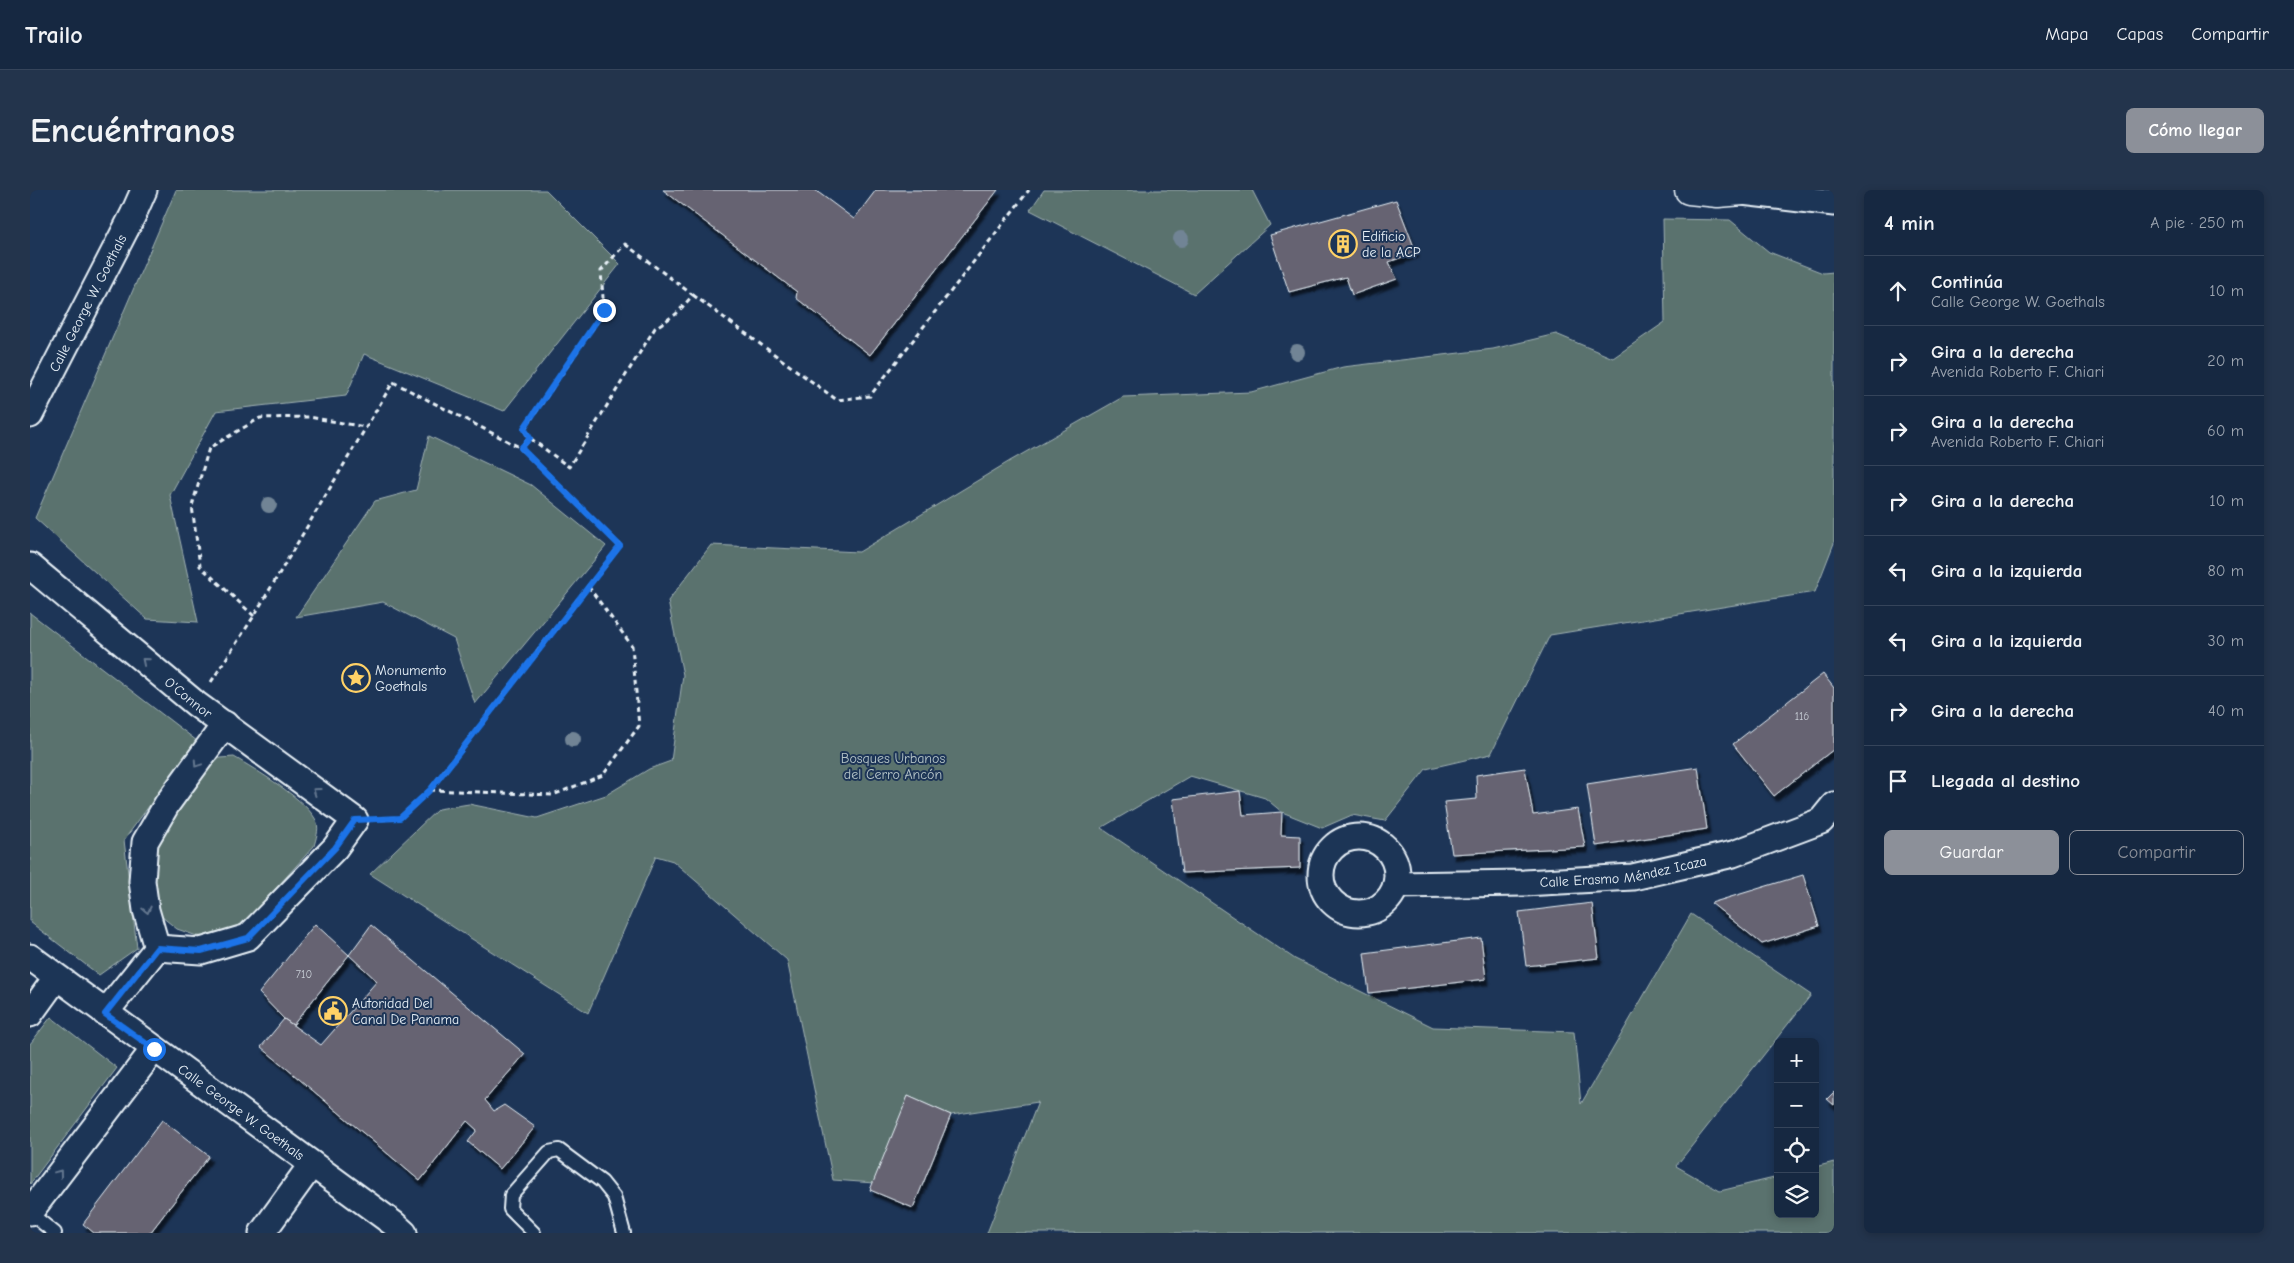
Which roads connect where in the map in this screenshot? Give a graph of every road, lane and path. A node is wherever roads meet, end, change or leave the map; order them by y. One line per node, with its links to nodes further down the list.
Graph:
1 (144, 190): 7 (street, Calle George W. Goethals)
2 (1029, 190): 6 (path)
3 (1689, 190): 4 (street)
4 (1749, 191): 5 (street)
5 (1834, 203)
6 (693, 295): 9 (path); 9 (path)
7 (30, 415)
8 (365, 427): 10 (path); 13 (path); 13 (path)
9 (530, 438): 10 (path)
10 (521, 448): 12 (path)
11 (30, 566): 14 (street, O'Connor, one-way to 11)
12 (588, 586): 16 (path); 16 (path)
13 (254, 616): 14 (path)
14 (196, 704): 15 (street, O'Connor)
15 (225, 724): 17 (street, O'Connor, one-way to 15); 20 (street, one-way to 20)
16 (430, 790): 17 (path)
17 (355, 820): 20 (street)
18 (1830, 821): 19 (street, Calle Erasmo Méndez Icaza)
19 (1396, 885)
20 (157, 948): 24 (street)
21 (30, 957): 22 (street, Calle George W. Goethals)
22 (56, 978): 23 (street); 24 (street, Calle George W. Goethals)
23 (30, 1014)
24 (105, 1014): 25 (street, Calle George W. Goethals)
25 (154, 1049): 26 (street, Calle George W. Goethals); 27 (street, one-way to 25)
26 (312, 1164): 29 (street); 30 (street, Calle George W. Goethals)
27 (30, 1213): 28 (lane)
28 (55, 1233)
29 (262, 1233)
30 (404, 1233)
31 (534, 1233): 32 (lane)
32 (624, 1233)

